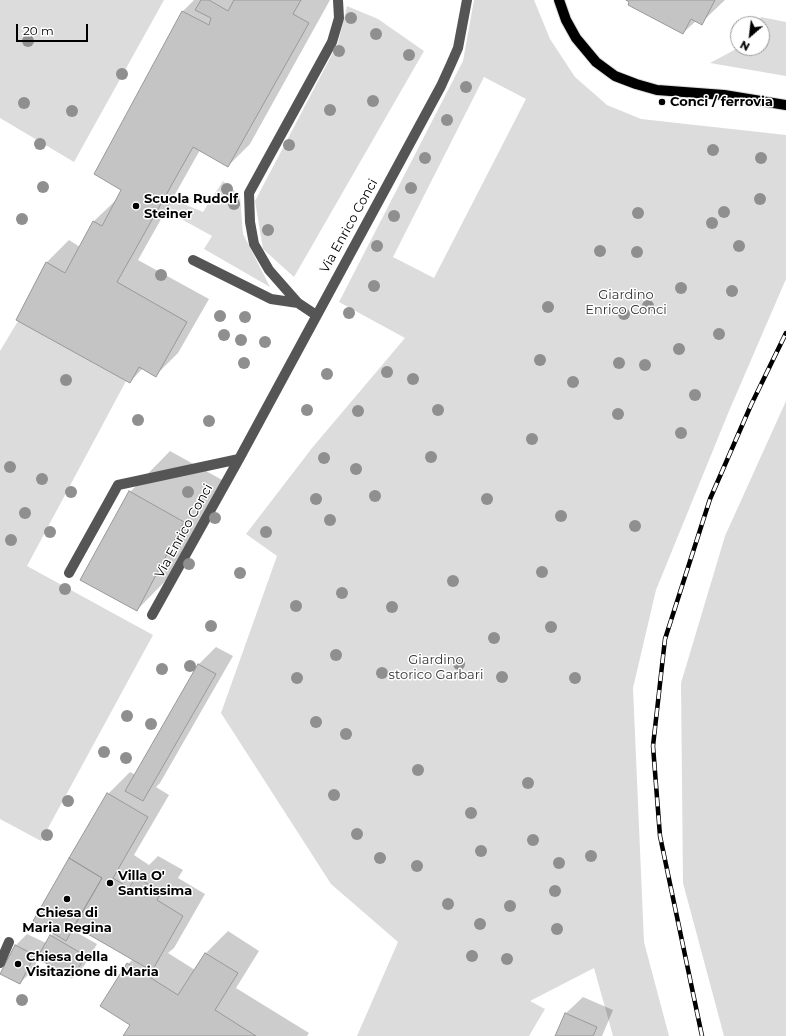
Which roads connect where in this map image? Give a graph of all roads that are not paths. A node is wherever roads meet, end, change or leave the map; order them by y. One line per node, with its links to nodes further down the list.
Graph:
1 (338, 0): 6 (street)
2 (467, 0): 7 (street, Via Enrico Conci)
3 (559, 0): 4 (main road)
4 (786, 105)
5 (193, 260): 6 (street)
6 (298, 303): 7 (street)
7 (316, 315): 8 (street, Via Enrico Conci)
8 (239, 459): 9 (street, Via Enrico Conci); 10 (street, Via Enrico Conci)
9 (69, 573)
10 (152, 615)
11 (10, 942): 12 (street)
12 (0, 963)

